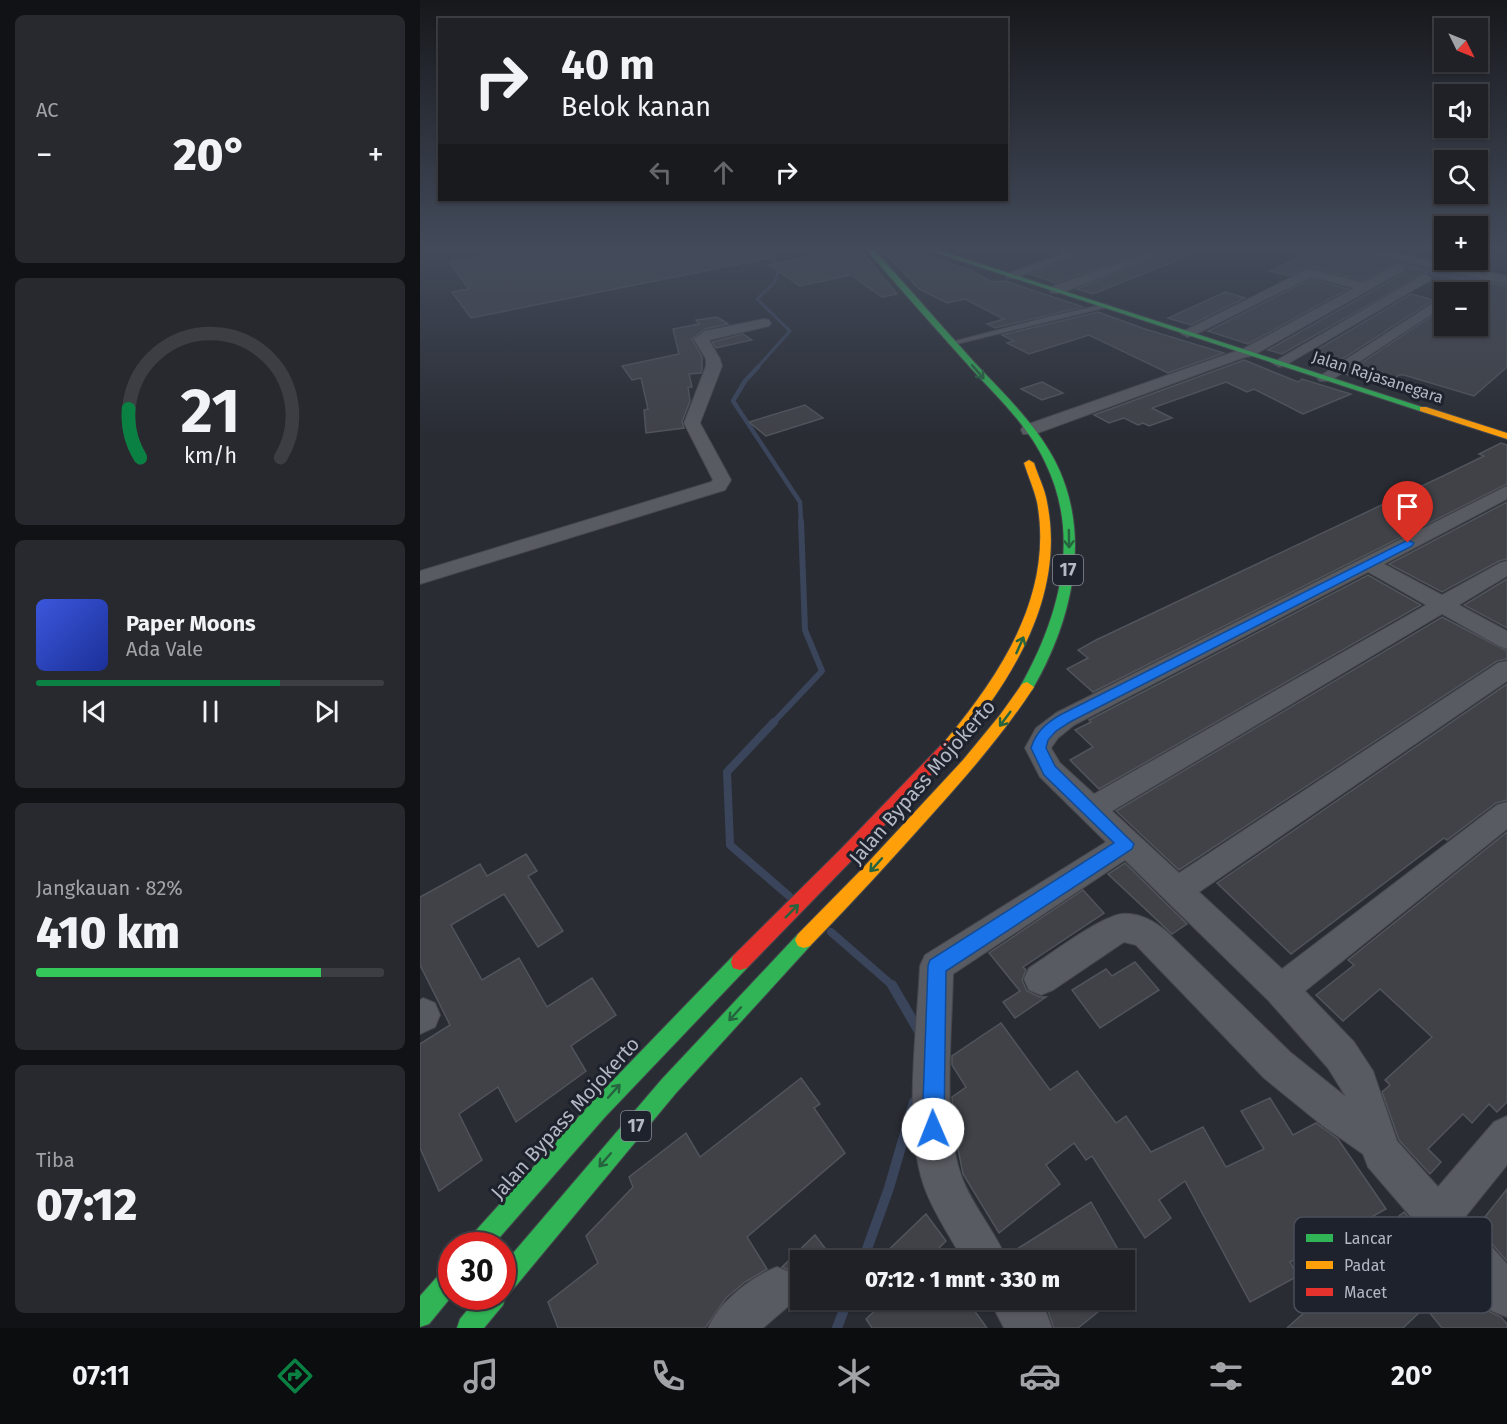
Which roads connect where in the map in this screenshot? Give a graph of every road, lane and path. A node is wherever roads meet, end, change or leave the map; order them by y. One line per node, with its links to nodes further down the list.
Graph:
1 (911, 312): 13 (main road, Jalan Bypass Mojokerto / 17)
2 (922, 312): 11 (main road, Jalan Bypass Mojokerto / 17)
3 (1072, 312): 11 (lane)
4 (1124, 312): 10 (main road, Jalan Rajasanegara)
5 (1230, 312): 10 (street)
6 (1320, 312): 12 (street)
7 (1367, 312): 14 (street)
8 (1426, 312): 15 (street)
9 (764, 323): 22 (street)
10 (1187, 333): 12 (main road, Jalan Rajasanegara)
11 (952, 343): 16 (main road, Jalan Bypass Mojokerto / 17, one-way to 16)
12 (1246, 353): 14 (main road, Jalan Rajasanegara); 16 (street)
13 (945, 355)
14 (1279, 363): 15 (main road, Jalan Rajasanegara)
15 (1325, 378): 17 (main road, Jalan Rajasanegara)
16 (1029, 430): 37 (main road, Jalan Bypass Mojokerto / 17, one-way to 37)
17 (1507, 436)
18 (1022, 452): 35 (main road, Jalan Bypass Mojokerto / 17, one-way to 18)
19 (1507, 492): 20 (street)
20 (1369, 564): 23 (street); 26 (street)
21 (1507, 567): 23 (street)
22 (420, 578)
23 (1444, 604): 24 (street); 26 (street)
24 (1507, 641)
25 (1507, 669): 29 (street)
26 (1090, 810): 28 (street)
27 (1507, 813): 31 (street)
28 (1126, 844): 29 (street); 36 (street)
29 (1176, 891): 31 (street)
30 (1041, 979): 33 (street)
31 (1281, 990): 33 (street)
32 (1507, 1135): 34 (street)
33 (1377, 1141): 34 (street)
34 (1439, 1217)
35 (489, 1232)
36 (980, 1250)
37 (516, 1268)
38 (1492, 1279): 41 (street)
39 (777, 1288): 46 (street)
40 (438, 1294): 44 (main road)
41 (1507, 1296)
42 (483, 1310): 45 (main road)
43 (1018, 1310): 47 (street)
44 (420, 1315)
45 (469, 1328)
46 (730, 1328)
47 (1030, 1328)

